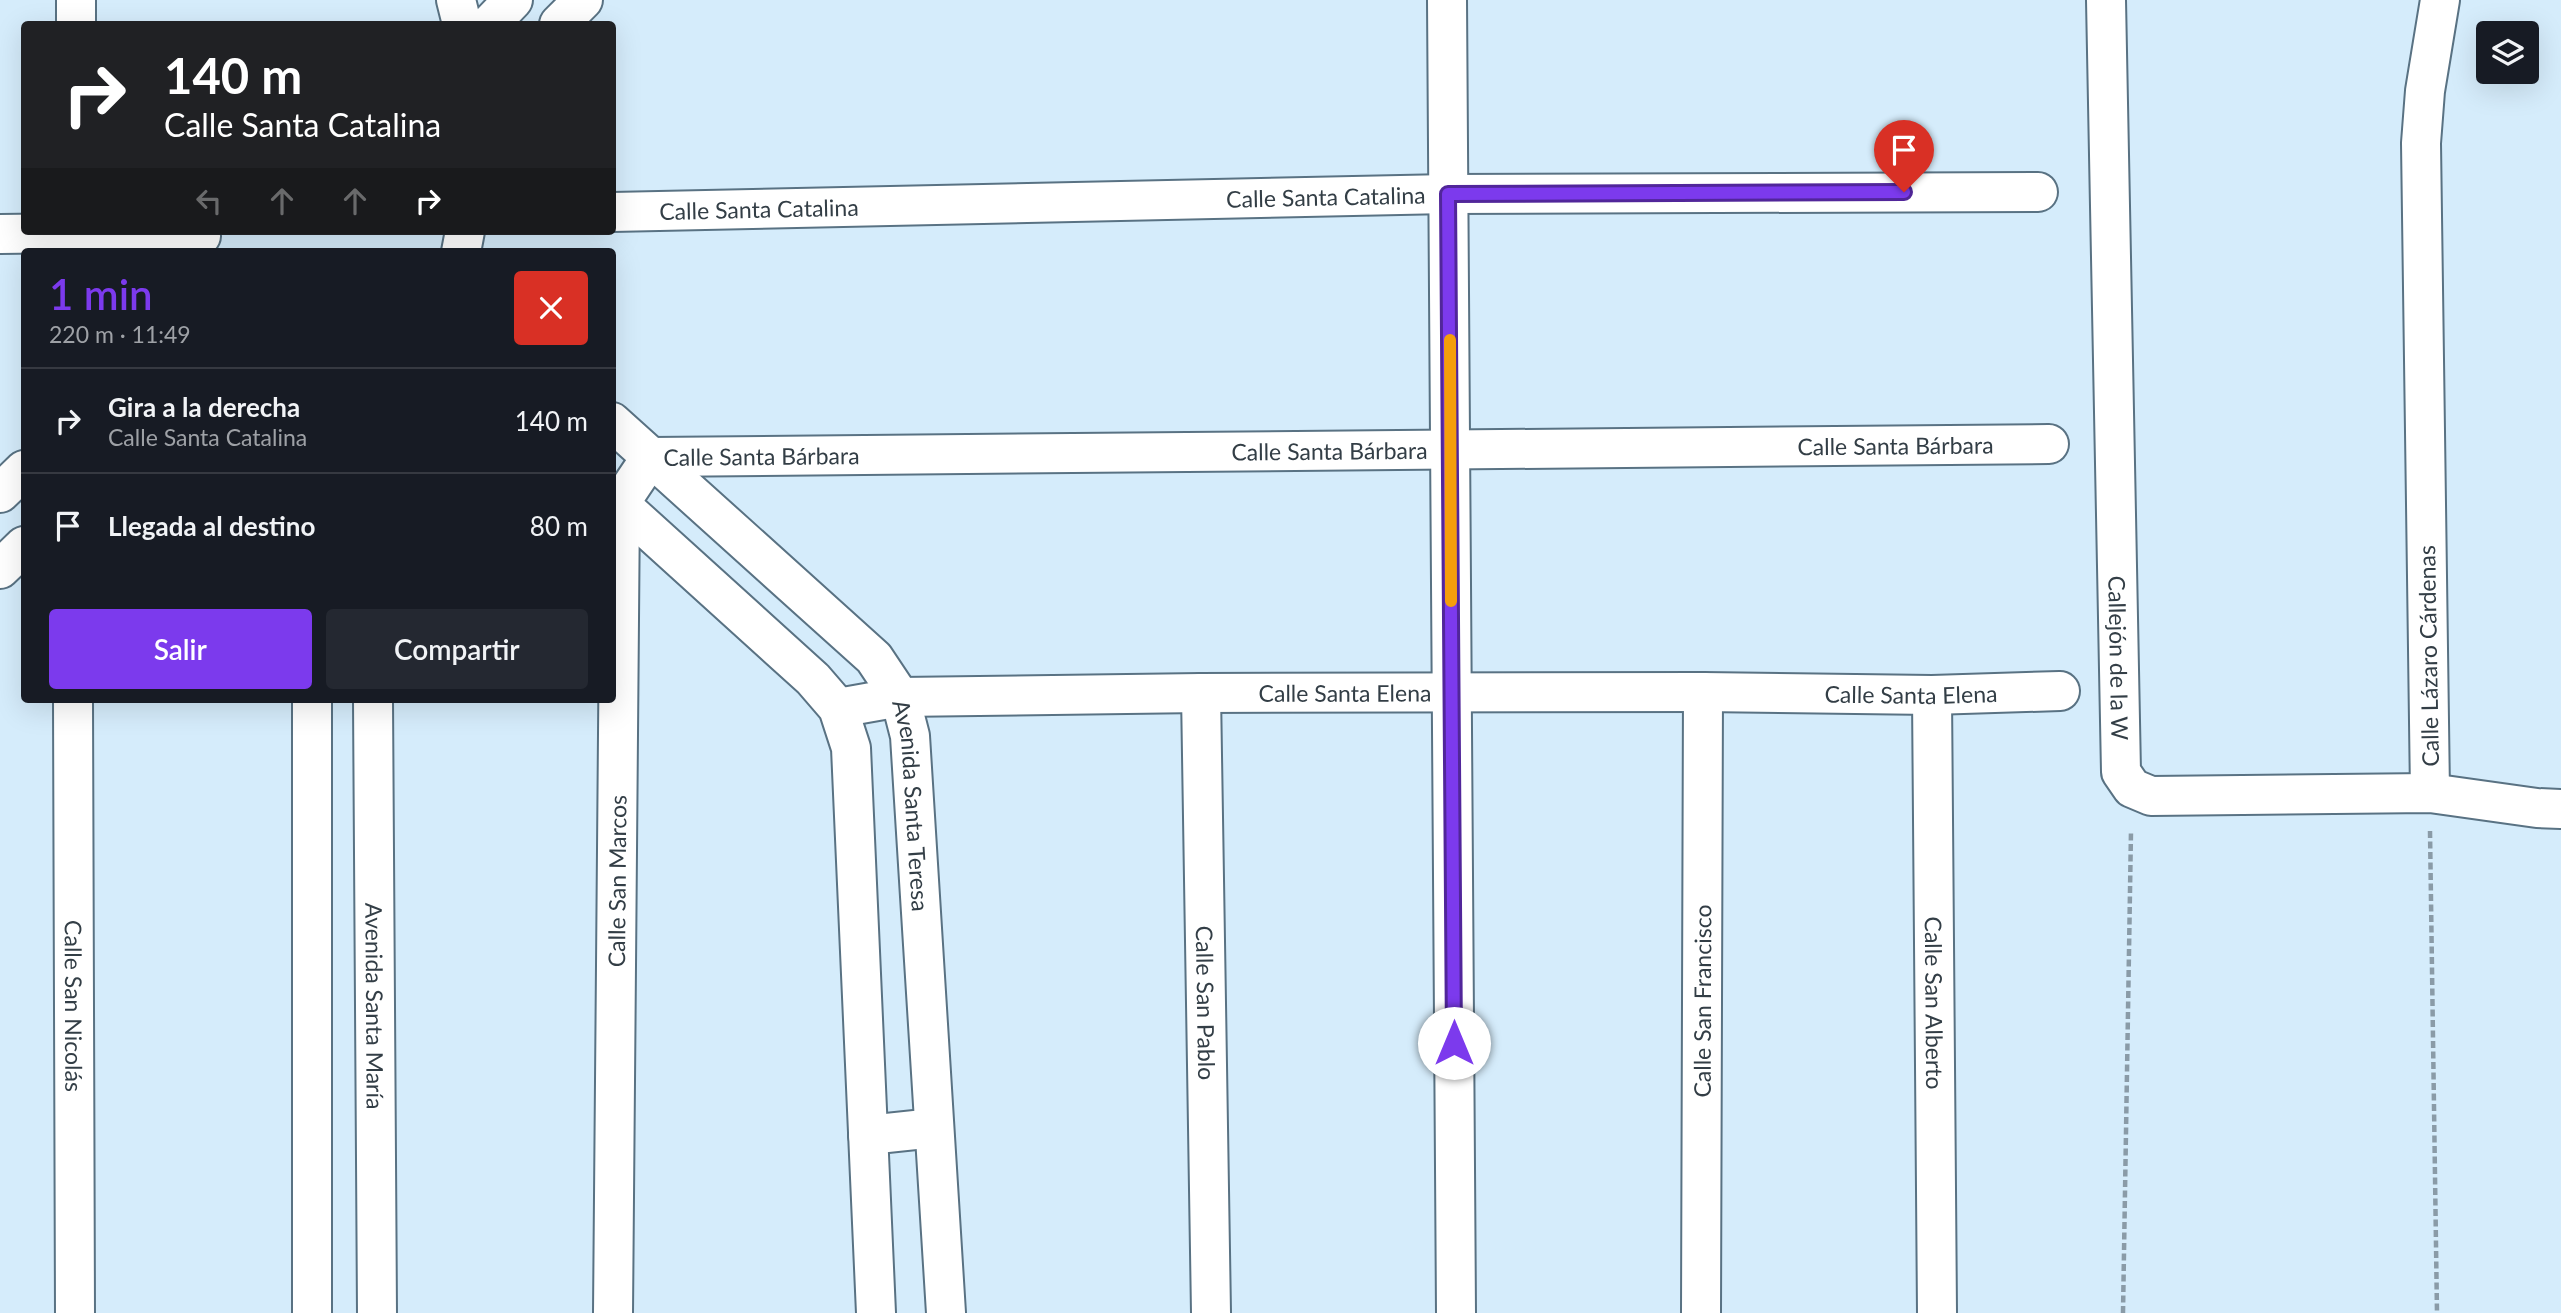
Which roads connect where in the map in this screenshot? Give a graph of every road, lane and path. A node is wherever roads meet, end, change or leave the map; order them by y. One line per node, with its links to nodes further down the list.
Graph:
1 (76, 0): 8 (street)
2 (456, 0): 9 (street)
3 (513, 0): 10 (street)
4 (583, 0): 11 (street)
5 (1447, 0): 13 (street)
6 (2106, 0): 41 (street, Callejón de la W)
7 (2440, 0): 42 (street, Calle Lázaro Cárdenas)
8 (76, 21)
9 (461, 21)
10 (493, 21)
11 (562, 21)
12 (2038, 192): 13 (street, Calle Santa Catalina)
13 (1448, 194): 14 (street, Calle Santa Catalina); 21 (street)
14 (616, 212)
15 (21, 233): 16 (street)
16 (0, 234)
17 (123, 235): 18 (street)
18 (202, 240)
19 (616, 426): 22 (street, Avenida Santa Teresa)
20 (2049, 444): 21 (street, Calle Santa Bárbara)
21 (1451, 451): 22 (street, Calle Santa Bárbara); 33 (street)
22 (650, 457): 25 (street); 35 (street, Avenida Santa Teresa)
23 (21, 473): 24 (street)
24 (0, 494)
25 (616, 500): 40 (street)
26 (0, 508): 27 (street)
27 (21, 522)
28 (21, 549): 29 (street)
29 (0, 569)
30 (2060, 691): 34 (street, Calle Santa Elena)
31 (1703, 692): 33 (street, Calle Santa Elena); 34 (street, Calle Santa Elena); 54 (street, Calle San Francisco)
32 (1201, 693): 33 (street, Calle Santa Elena); 35 (street, Calle Santa Elena); 52 (street, Calle San Pablo)
33 (1451, 693): 53 (street)
34 (1932, 695): 55 (street, Calle San Alberto)
35 (901, 698): 40 (street, Calle Santa Elena); 44 (street, Avenida Santa Teresa)
36 (73, 703): 46 (street, Calle San Nicolás)
37 (312, 703): 47 (street)
38 (373, 703): 48 (street, Avenida Santa María)
39 (615, 703): 49 (street, Calle San Marcos)
40 (838, 708): 45 (street)
41 (2132, 788): 42 (street); 56 (path)
42 (2430, 793): 43 (street); 57 (path, Calle Lázaro Cárdenas)
43 (2561, 809)
44 (934, 1128): 45 (street); 51 (street, Avenida Santa Teresa)
45 (869, 1135): 50 (street)
46 (75, 1313)
47 (312, 1313)
48 (377, 1313)
49 (612, 1313)
50 (876, 1313)
51 (946, 1313)
52 (1211, 1313)
53 (1457, 1313)
54 (1701, 1313)
55 (1937, 1313)
56 (2123, 1313)
57 (2437, 1313)

